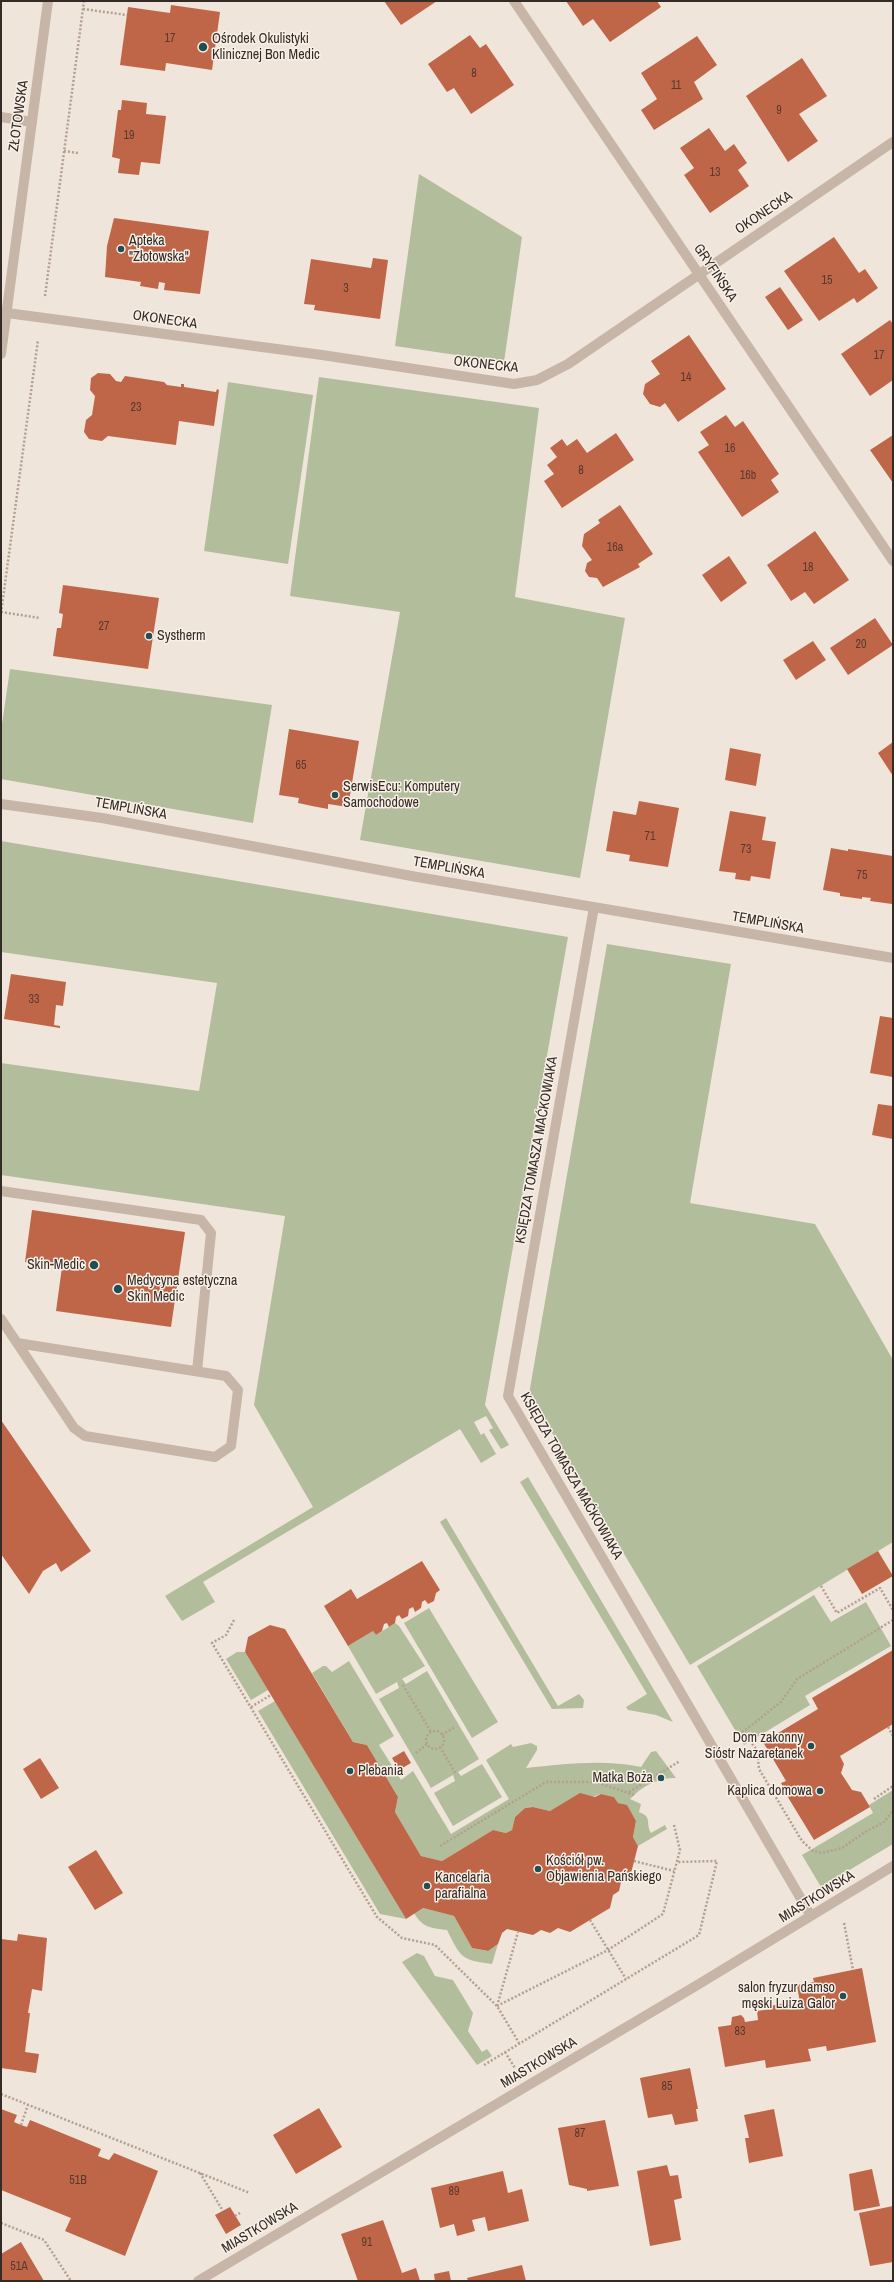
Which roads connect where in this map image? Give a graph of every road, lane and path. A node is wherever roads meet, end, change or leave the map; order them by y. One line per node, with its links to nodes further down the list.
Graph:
1 (48, 1): 7 (street, ZŁOTOWSKA)
2 (84, 1): 4 (path)
3 (514, 1): 11 (street, GRYFIŃSKA)
4 (83, 9): 5 (path); 9 (path)
5 (127, 15)
6 (1, 118): 7 (street)
7 (32, 122): 13 (street, ZŁOTOWSKA)
8 (893, 142): 11 (street, OKONECKA)
9 (64, 151): 10 (path); 12 (path)
10 (78, 153)
11 (699, 274): 13 (street, OKONECKA); 16 (street, GRYFIŃSKA)
12 (45, 295)
13 (7, 313): 15 (street, ZŁOTOWSKA)
14 (39, 339): 17 (path)
15 (1, 354)
16 (893, 561)
17 (1, 612): 18 (path)
18 (40, 618)
19 (1, 804): 20 (street, TEMPLIŃSKA)
20 (594, 907): 21 (street, TEMPLIŃSKA); 54 (street, KSIĘDZA TOMASZA MAĆKOWIAKA)
21 (893, 958)
22 (1, 1191): 25 (street)
23 (1, 1319): 24 (street)
24 (17, 1343): 25 (street); 25 (street)
25 (197, 1371)
26 (821, 1586): 27 (path)
27 (893, 1610)
28 (234, 1620): 32 (path)
29 (893, 1620): 47 (path)
30 (403, 1685): 35 (path)
31 (271, 1695): 32 (path)
32 (251, 1707): 61 (path)
33 (455, 1727): 36 (path)
34 (888, 1727): 37 (path)
35 (431, 1732): 36 (path); 38 (path)
36 (442, 1735): 39 (path)
37 (893, 1736)
38 (428, 1744): 39 (path); 40 (path)
39 (440, 1747): 42 (path)
40 (416, 1752)
41 (680, 1761): 44 (path)
42 (456, 1774)
43 (893, 1786): 46 (path)
44 (629, 1792): 45 (path); 49 (path)
45 (634, 1795)
46 (874, 1798)
47 (893, 1810)
48 (674, 1825): 51 (path)
49 (440, 1846)
50 (634, 1862): 53 (path)
51 (677, 1862): 53 (path); 60 (path)
52 (893, 1867): 54 (street, MIASTKOWSKA)
53 (674, 1871): 58 (path)
54 (812, 1916): 76 (street, MIASTKOWSKA)
55 (842, 1917): 59 (path)
56 (590, 1920): 58 (path)
57 (518, 1932): 61 (path)
58 (608, 1950): 60 (path); 61 (path)
59 (853, 1970)
60 (626, 1979): 62 (path)
61 (497, 2006): 62 (path)
62 (519, 2043): 63 (path)
63 (505, 2052): 64 (path); 65 (path)
64 (484, 2065)
65 (518, 2074)
66 (1, 2094): 67 (path)
67 (28, 2104): 68 (path); 69 (path)
68 (21, 2125)
69 (200, 2172): 70 (path); 71 (path)
70 (250, 2193)
71 (223, 2211)
72 (240, 2213): 73 (path)
73 (235, 2216)
74 (1, 2223): 75 (path)
75 (71, 2281)
76 (198, 2281)

